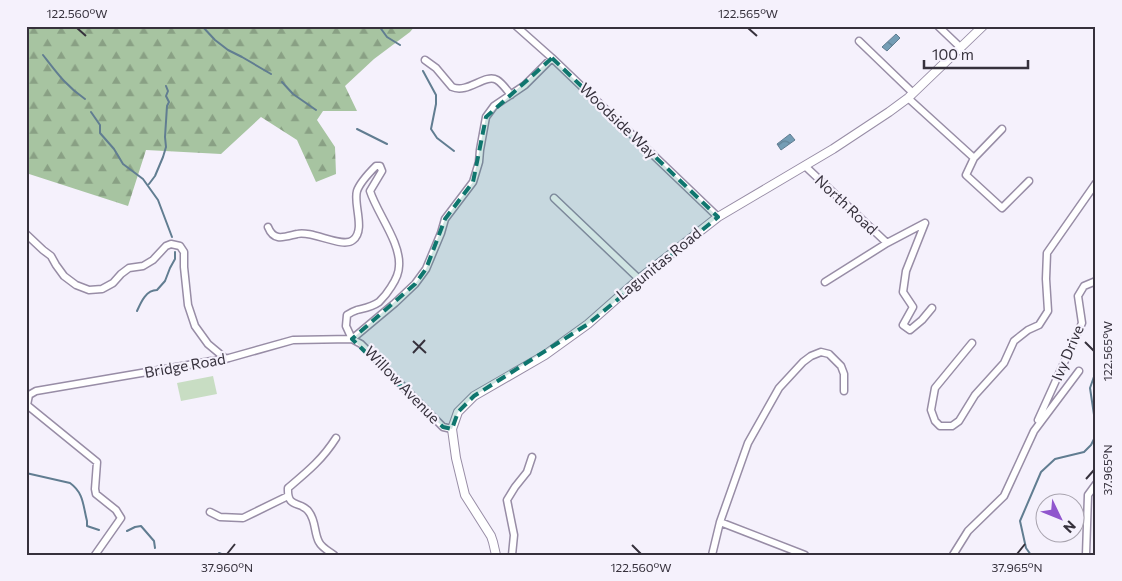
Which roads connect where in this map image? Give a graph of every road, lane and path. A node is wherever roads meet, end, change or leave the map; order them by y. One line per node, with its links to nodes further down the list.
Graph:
1 (516, 26): 6 (street, Woodside Way)
2 (938, 26): 5 (street)
3 (983, 26): 5 (street, Lagunitas Road)
4 (859, 42): 9 (street)
5 (961, 48): 9 (street, Lagunitas Road)
6 (552, 58): 8 (street); 16 (street, Woodside Way)
7 (425, 60): 8 (street)
8 (511, 94): 24 (street)
9 (910, 96): 11 (street); 12 (street, Lagunitas Road)
10 (1002, 129): 11 (street)
11 (974, 158): 13 (street)
12 (805, 166): 16 (street, Lagunitas Road); 19 (street, North Road)
13 (1029, 181)
14 (1096, 183): 25 (street)
15 (554, 198): 20 (street)
16 (718, 217): 20 (street, Lagunitas Road)
17 (268, 227): 24 (street)
18 (26, 234): 26 (street)
19 (887, 243): 22 (street); 23 (street)
20 (639, 279): 30 (street, Lagunitas Road)
21 (1096, 281): 31 (street, Ivy Drive)
22 (825, 282)
23 (932, 308)
24 (352, 339): 26 (street, Bridge Road); 30 (street, Willow Avenue)
25 (972, 342)
26 (226, 359): 29 (street, Bridge Road)
27 (1079, 371): 31 (street)
28 (844, 391): 37 (street)
29 (27, 405): 38 (street)
30 (452, 429): 40 (street)
31 (1034, 430): 44 (street)
32 (336, 438): 35 (street)
33 (532, 457): 41 (street)
34 (1096, 484): 45 (street)
35 (288, 496): 36 (street); 39 (street)
36 (210, 512)
37 (720, 522): 42 (street); 43 (street)
38 (95, 555)
39 (334, 555)
40 (496, 555)
41 (512, 555)
42 (712, 555)
43 (805, 555)
44 (953, 555)
45 (1086, 555)

